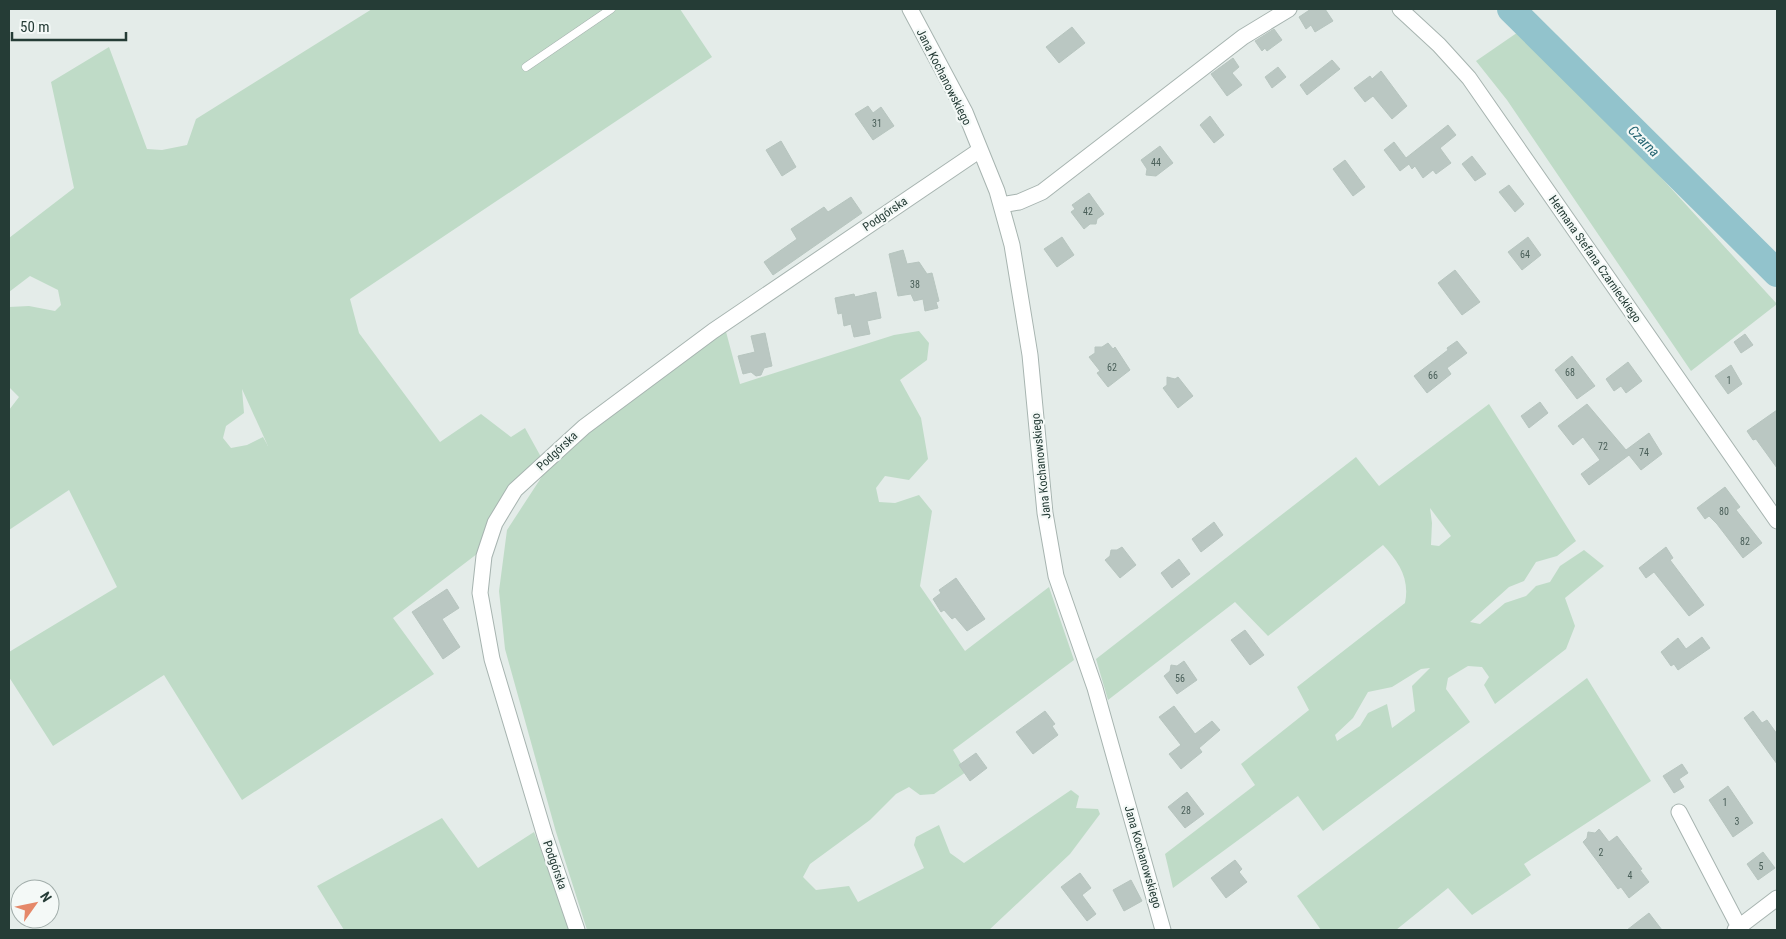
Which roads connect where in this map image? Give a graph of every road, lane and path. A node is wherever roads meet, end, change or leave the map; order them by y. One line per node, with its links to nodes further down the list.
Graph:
1 (611, 9): 5 (lane)
2 (910, 9): 6 (street, Jana Kochanowskiego)
3 (1289, 9): 7 (street)
4 (1400, 9): 8 (street, Hetmana Stefana Czarnieckiego)
5 (526, 67)
6 (980, 150): 7 (street, Jana Kochanowskiego); 12 (street, Podgórska)
7 (1001, 205): 13 (street, Jana Kochanowskiego)
8 (1777, 521)
9 (1679, 812): 11 (street)
10 (1777, 898): 11 (street)
11 (1737, 928)
12 (577, 930)
13 (1163, 930)

